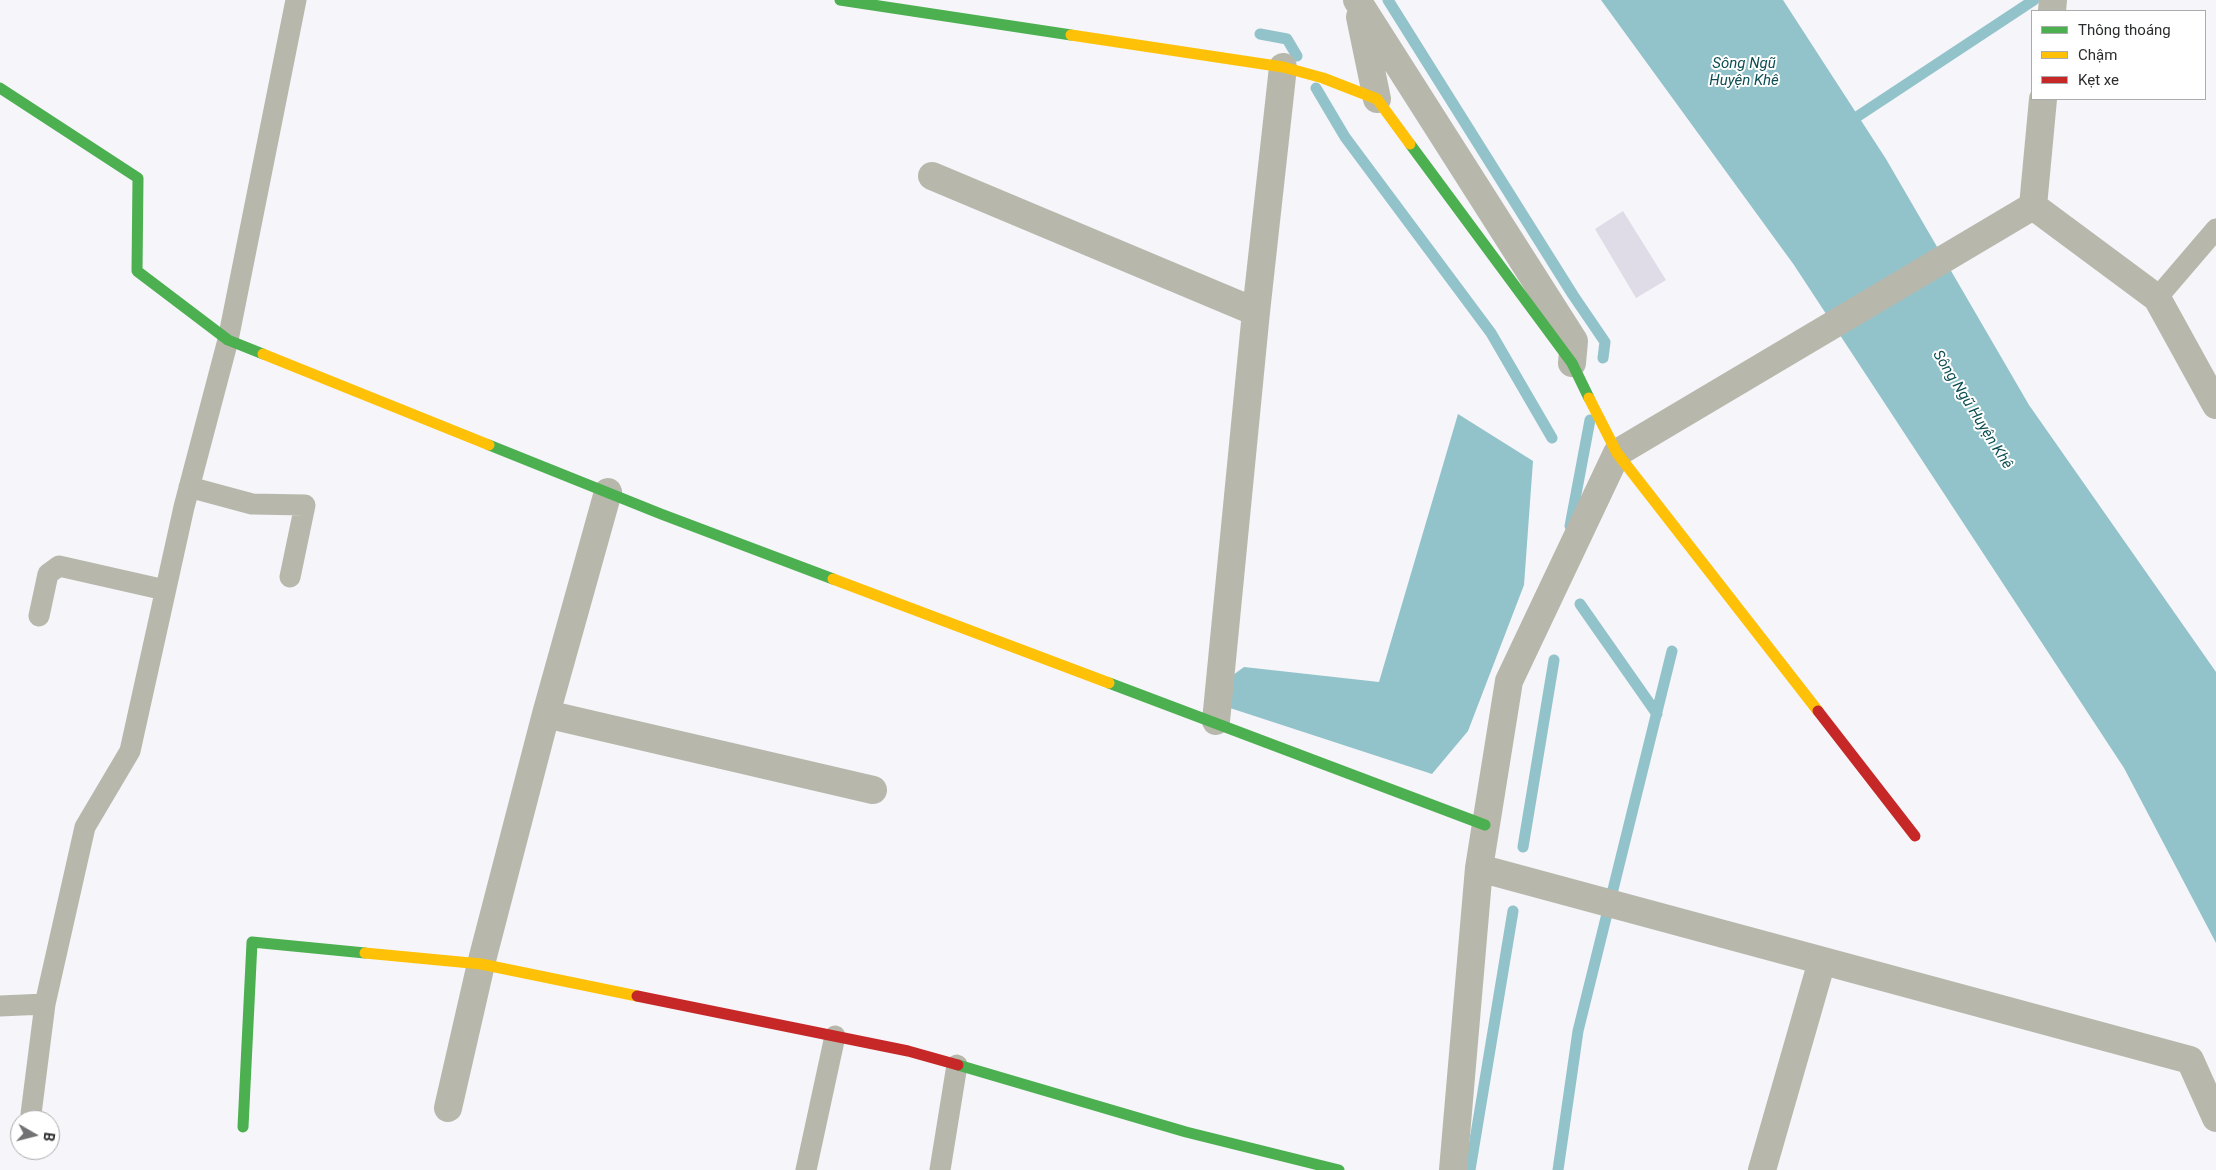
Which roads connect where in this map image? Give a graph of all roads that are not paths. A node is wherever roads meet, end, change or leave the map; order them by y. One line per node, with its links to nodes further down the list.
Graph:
1 (296, 0): 13 (lane)
2 (840, 0): 4 (street)
3 (1357, 0): 6 (street); 14 (street)
4 (1283, 67): 6 (street); 12 (street)
5 (0, 88): 13 (street)
6 (1377, 99): 14 (street)
7 (2043, 100): 9 (street)
8 (932, 176): 12 (street)
9 (2026, 210): 11 (street); 16 (street)
10 (2216, 229): 11 (lane)
11 (2157, 298): 15 (street)
12 (1256, 312): 23 (street)
13 (228, 340): 17 (lane); 18 (street)
14 (1572, 363): 16 (street)
15 (2216, 405)
16 (1616, 453): 25 (street); 26 (street)
17 (189, 486): 19 (lane); 20 (lane)
18 (608, 492): 22 (street); 23 (street)
19 (290, 577)
20 (165, 590): 21 (lane); 30 (lane)
21 (38, 616)
22 (546, 714): 24 (street); 29 (street)
23 (1216, 722): 25 (street)
24 (873, 790)
25 (1485, 825): 27 (street)
26 (1915, 836)
27 (1479, 868): 28 (street); 41 (street)
28 (1822, 961): 36 (street); 42 (street)
29 (481, 964): 32 (street); 34 (street); 37 (street)
30 (45, 1004): 31 (lane); 35 (lane)
31 (0, 1006)
32 (835, 1036): 33 (street); 38 (lane)
33 (957, 1065): 39 (lane); 40 (street)
34 (448, 1108)
35 (32, 1110)
36 (2216, 1118)
37 (243, 1127)
38 (806, 1170)
39 (940, 1170)
40 (1339, 1170)
41 (1454, 1170)
42 (1762, 1170)

